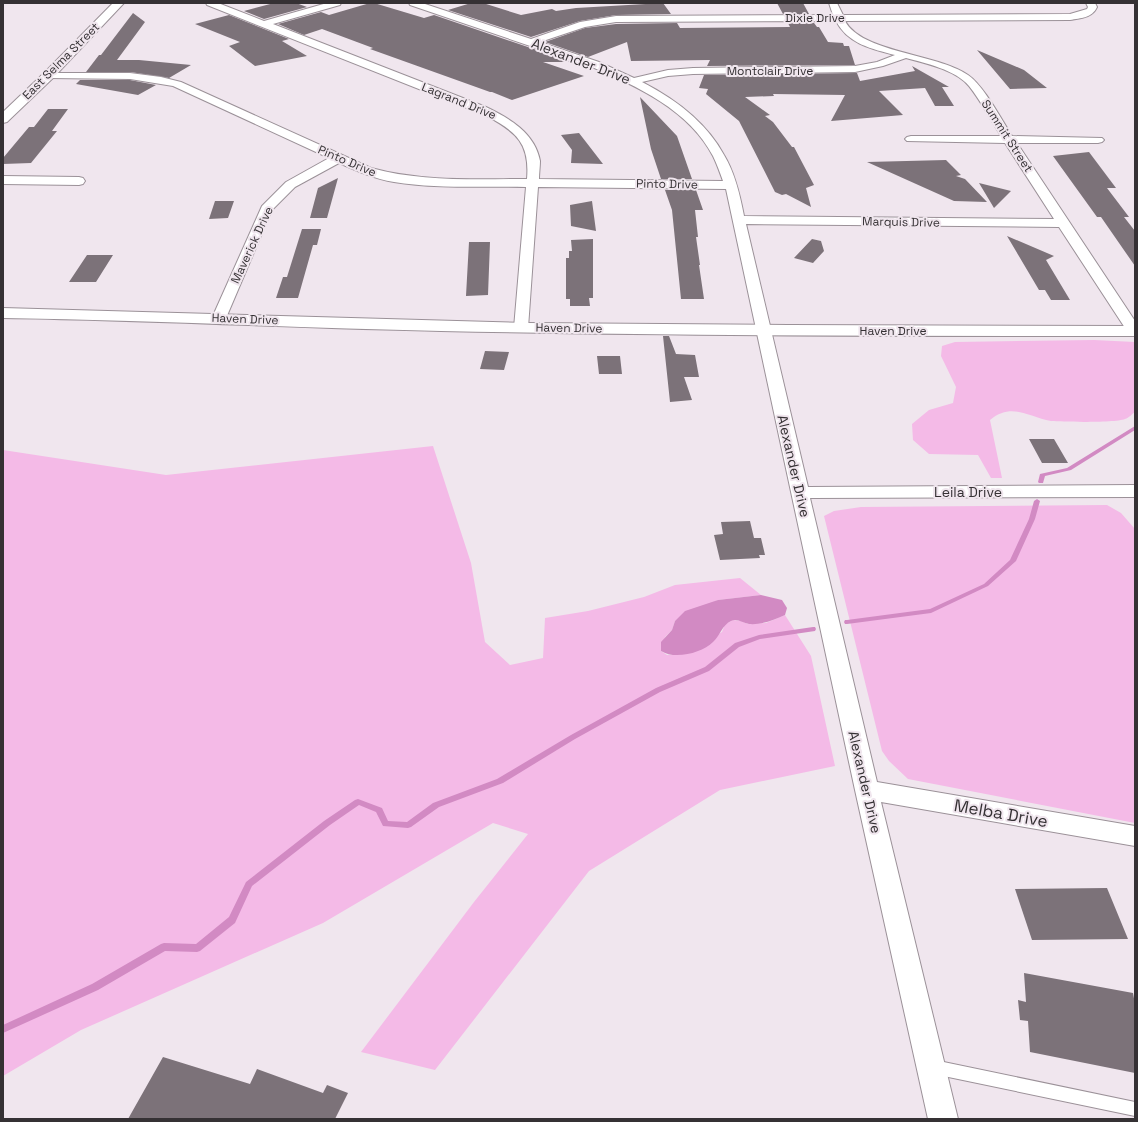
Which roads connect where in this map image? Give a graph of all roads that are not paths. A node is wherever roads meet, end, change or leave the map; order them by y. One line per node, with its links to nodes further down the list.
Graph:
1 (119, 3): 15 (street, East Selma Street)
2 (210, 3): 12 (street, Lagrand Drive)
3 (337, 3): 12 (street)
4 (413, 3): 13 (street, Alexander Drive)
5 (833, 3): 10 (street, Summit Street)
6 (1090, 3): 9 (street, Dixie Drive)
7 (964, 8): 9 (street)
8 (692, 9): 11 (street)
9 (971, 17): 10 (street, Dixie Drive)
10 (840, 18): 11 (street, Dixie Drive); 14 (street, Summit Street)
11 (693, 19): 13 (street, Dixie Drive)
12 (263, 24): 24 (street, Lagrand Drive)
13 (531, 42): 16 (street, Alexander Drive)
14 (905, 55): 16 (street, Montclair Drive); 19 (street, Summit Street)
15 (49, 75): 17 (street, East Selma Street); 21 (street, Pinto Drive)
16 (633, 80): 25 (street, Alexander Drive)
17 (3, 119)
18 (910, 139): 19 (street)
19 (1009, 140): 20 (street); 27 (street, Summit Street)
20 (1098, 140)
21 (339, 158): 24 (street, Pinto Drive); 29 (street, Maverick Drive)
22 (3, 180): 23 (street)
23 (79, 181)
24 (532, 183): 25 (street, Pinto Drive); 30 (street, Lagrand Drive)
25 (731, 185): 26 (street, Alexander Drive)
26 (739, 220): 27 (street, Marquis Drive); 31 (street, Alexander Drive)
27 (1064, 223): 32 (street, Summit Street)
28 (3, 313): 29 (street, Haven Drive)
29 (219, 318): 30 (street, Haven Drive)
30 (521, 328): 31 (street, Haven Drive)
31 (763, 331): 32 (street, Haven Drive); 34 (street, Alexander Drive)
32 (1135, 331)
33 (1135, 491): 34 (street, Leila Drive)
34 (800, 493): 35 (street, Alexander Drive)
35 (867, 790): 36 (street, Melba Drive); 37 (street, Alexander Drive)
36 (1135, 836)
37 (930, 1066): 38 (lane); 39 (street, Alexander Drive)
38 (1135, 1109)
39 (943, 1119)

